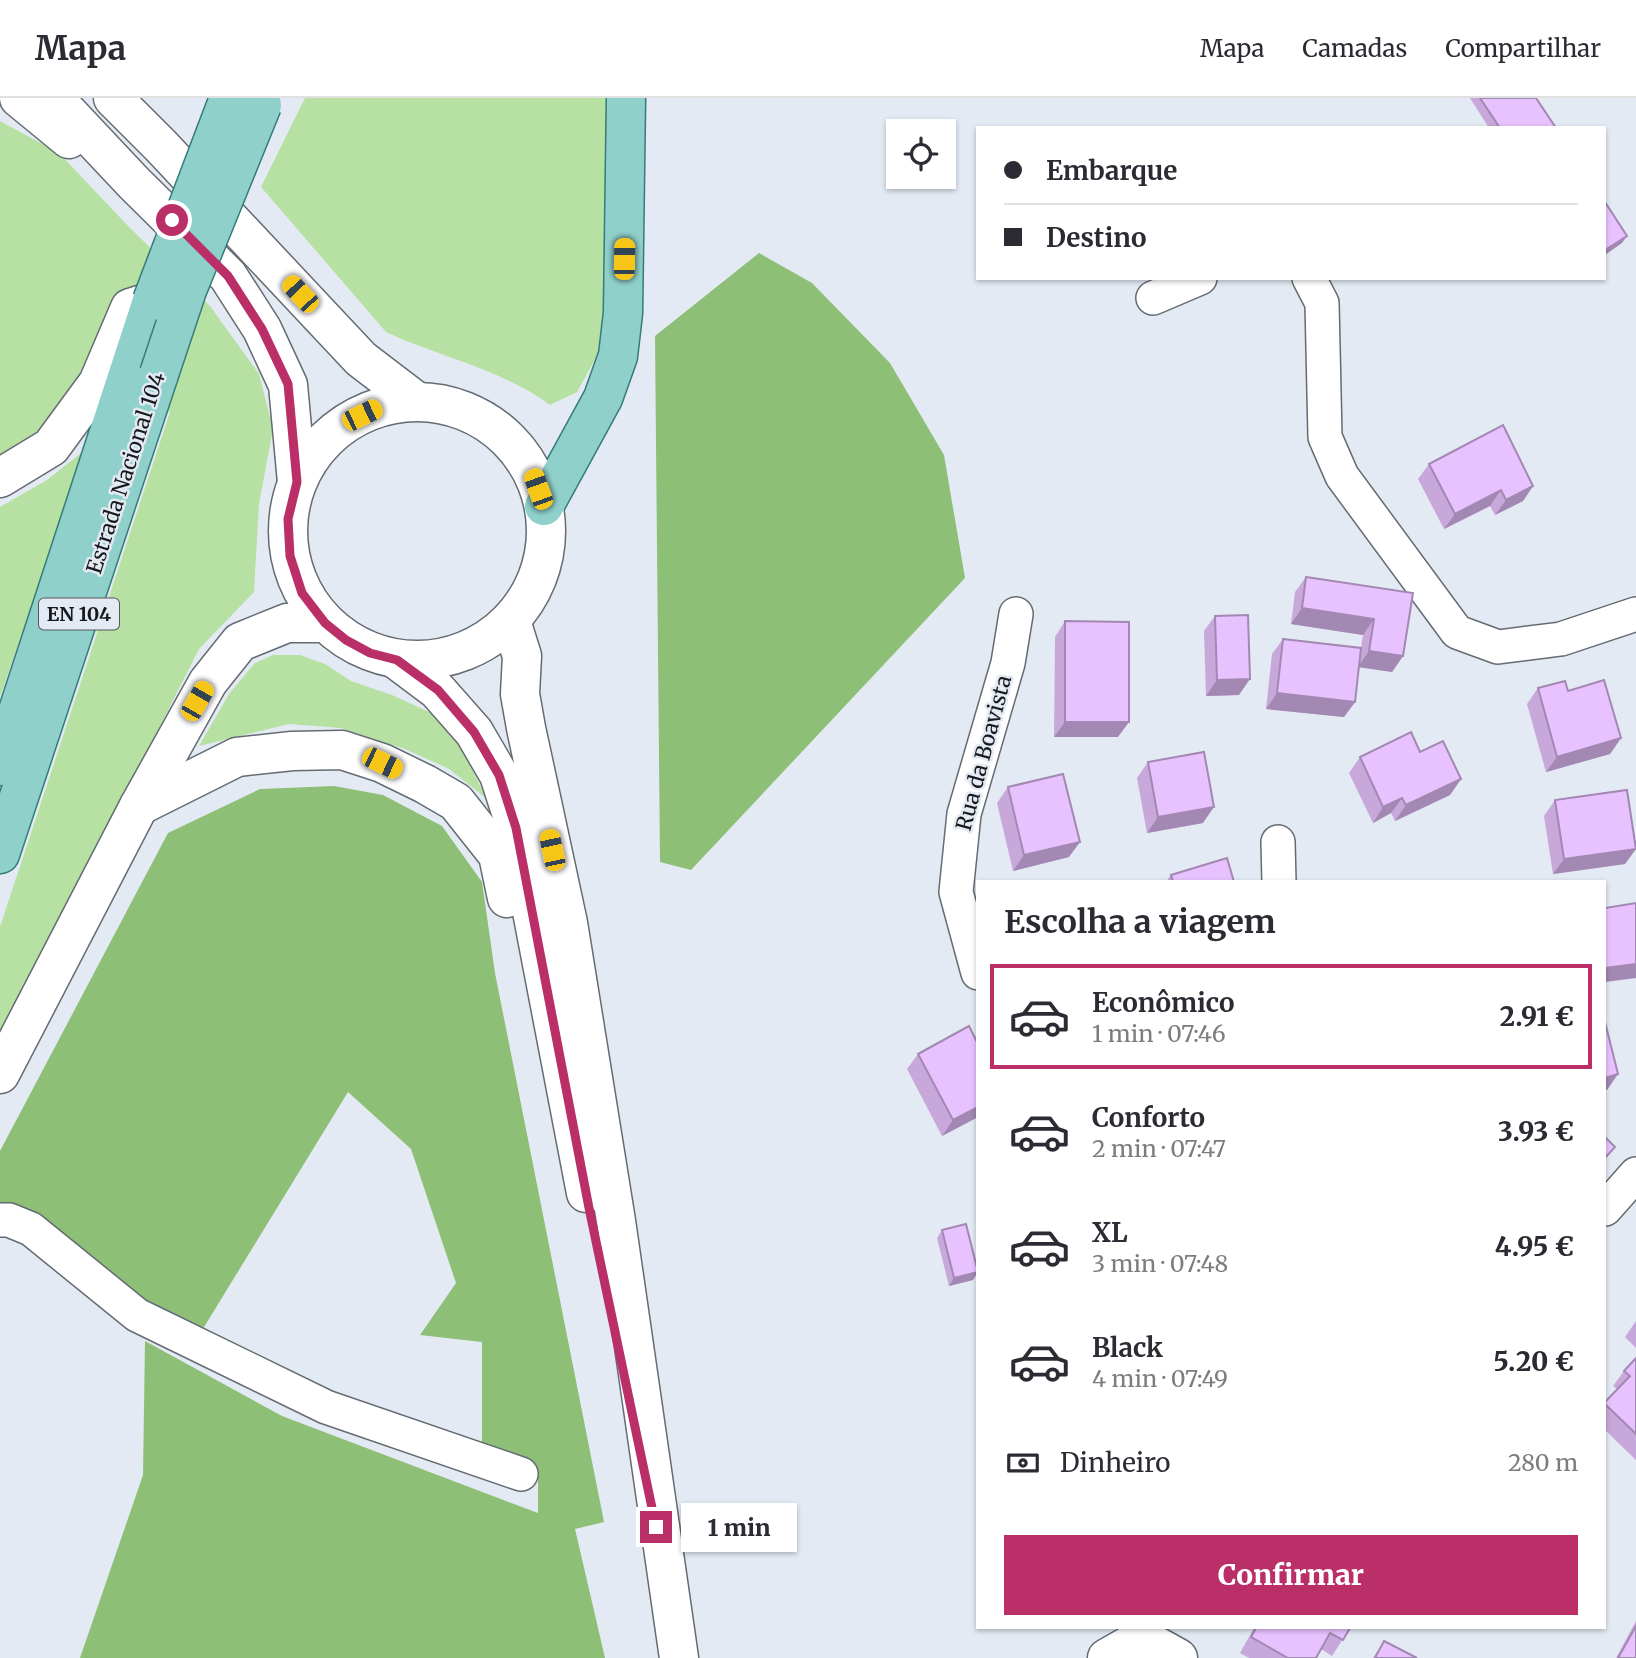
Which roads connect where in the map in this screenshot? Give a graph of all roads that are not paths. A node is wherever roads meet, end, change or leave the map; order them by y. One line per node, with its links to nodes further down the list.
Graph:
1 (19, 98): 6 (main road)
2 (54, 98): 6 (main road)
3 (113, 98): 11 (main road)
4 (626, 98): 14 (main road)
5 (253, 100): 10 (main road, Estrada Nacional 104 / EN 104, bridge); 23 (main road, Estrada Nacional 104 / EN 104, bridge)
6 (134, 183): 13 (main road)
7 (1195, 280): 9 (street)
8 (1310, 280): 16 (street)
9 (1153, 298)
10 (152, 301): 12 (main road); 20 (main road, Estrada Nacional 104 / EN 104)
11 (416, 401): 13 (main road); 14 (main road)
12 (0, 478)
13 (297, 482): 18 (main road)
14 (544, 506): 17 (main road)
15 (1016, 614): 25 (street, Rua da Boavista)
16 (1636, 614)
17 (511, 621): 19 (main road); 32 (main road)
18 (325, 623): 19 (main road); 21 (main road)
19 (397, 660): 27 (main road)
20 (0, 766)
21 (139, 806): 26 (main road); 27 (main road)
22 (1278, 842): 24 (street)
23 (0, 854)
24 (1279, 880)
25 (976, 966)
26 (0, 1074)
27 (579, 1157): 32 (main road)
28 (1636, 1174): 29 (street)
29 (1606, 1208)
30 (0, 1220): 31 (street)
31 (521, 1474)
32 (667, 1582): 34 (main road)
33 (1151, 1633): 35 (main road); 36 (main road)
34 (679, 1658)
35 (1107, 1658)
36 (1178, 1658)

